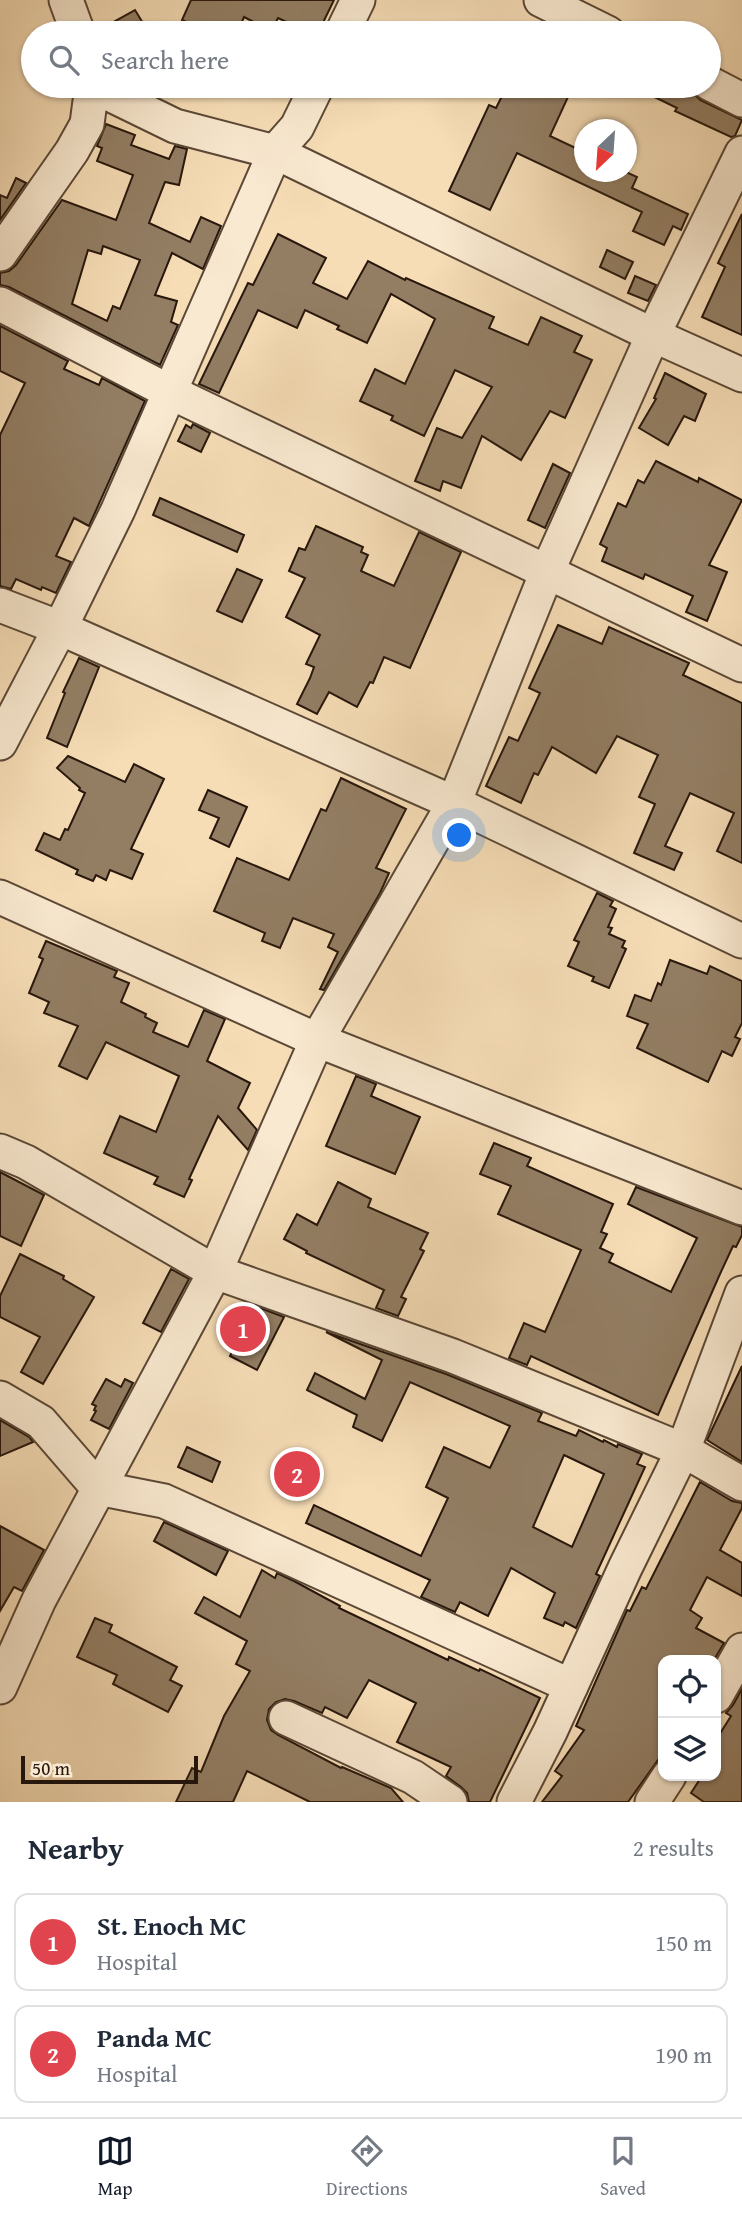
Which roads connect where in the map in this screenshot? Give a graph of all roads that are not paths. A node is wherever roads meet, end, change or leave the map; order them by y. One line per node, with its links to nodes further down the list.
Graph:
1 (66, 0): 4 (street)
2 (358, 0): 5 (street)
3 (541, 0): 6 (street)
4 (74, 21)
5 (348, 21)
6 (584, 21)
7 (721, 89): 11 (street)
8 (90, 98): 14 (street)
9 (117, 98): 12 (street)
10 (311, 98): 12 (street)
11 (742, 100)
12 (275, 152): 16 (street); 18 (street)
13 (742, 153): 16 (street)
14 (0, 254)
15 (0, 304): 18 (street)
16 (653, 335): 17 (street); 19 (street)
17 (742, 375)
18 (170, 392): 19 (street); 21 (street)
19 (547, 572): 22 (street); 24 (street)
20 (0, 605): 21 (street)
21 (60, 628): 23 (street); 24 (street)
22 (742, 666)
23 (0, 743)
24 (454, 803): 26 (street); 27 (street)
25 (0, 897): 27 (street)
26 (742, 941)
27 (317, 1040): 29 (street); 30 (street)
28 (0, 1151): 30 (street)
29 (742, 1208)
30 (215, 1272): 33 (street); 35 (street)
31 (742, 1293): 33 (street)
32 (0, 1398): 35 (street)
33 (683, 1450): 34 (street); 37 (street)
34 (742, 1484)
35 (98, 1488): 37 (street); 38 (street)
36 (741, 1652): 39 (street)
37 (572, 1686): 41 (street)
38 (0, 1687)
39 (721, 1687)
40 (286, 1718): 42 (street)
41 (518, 1801)
42 (450, 1802)

